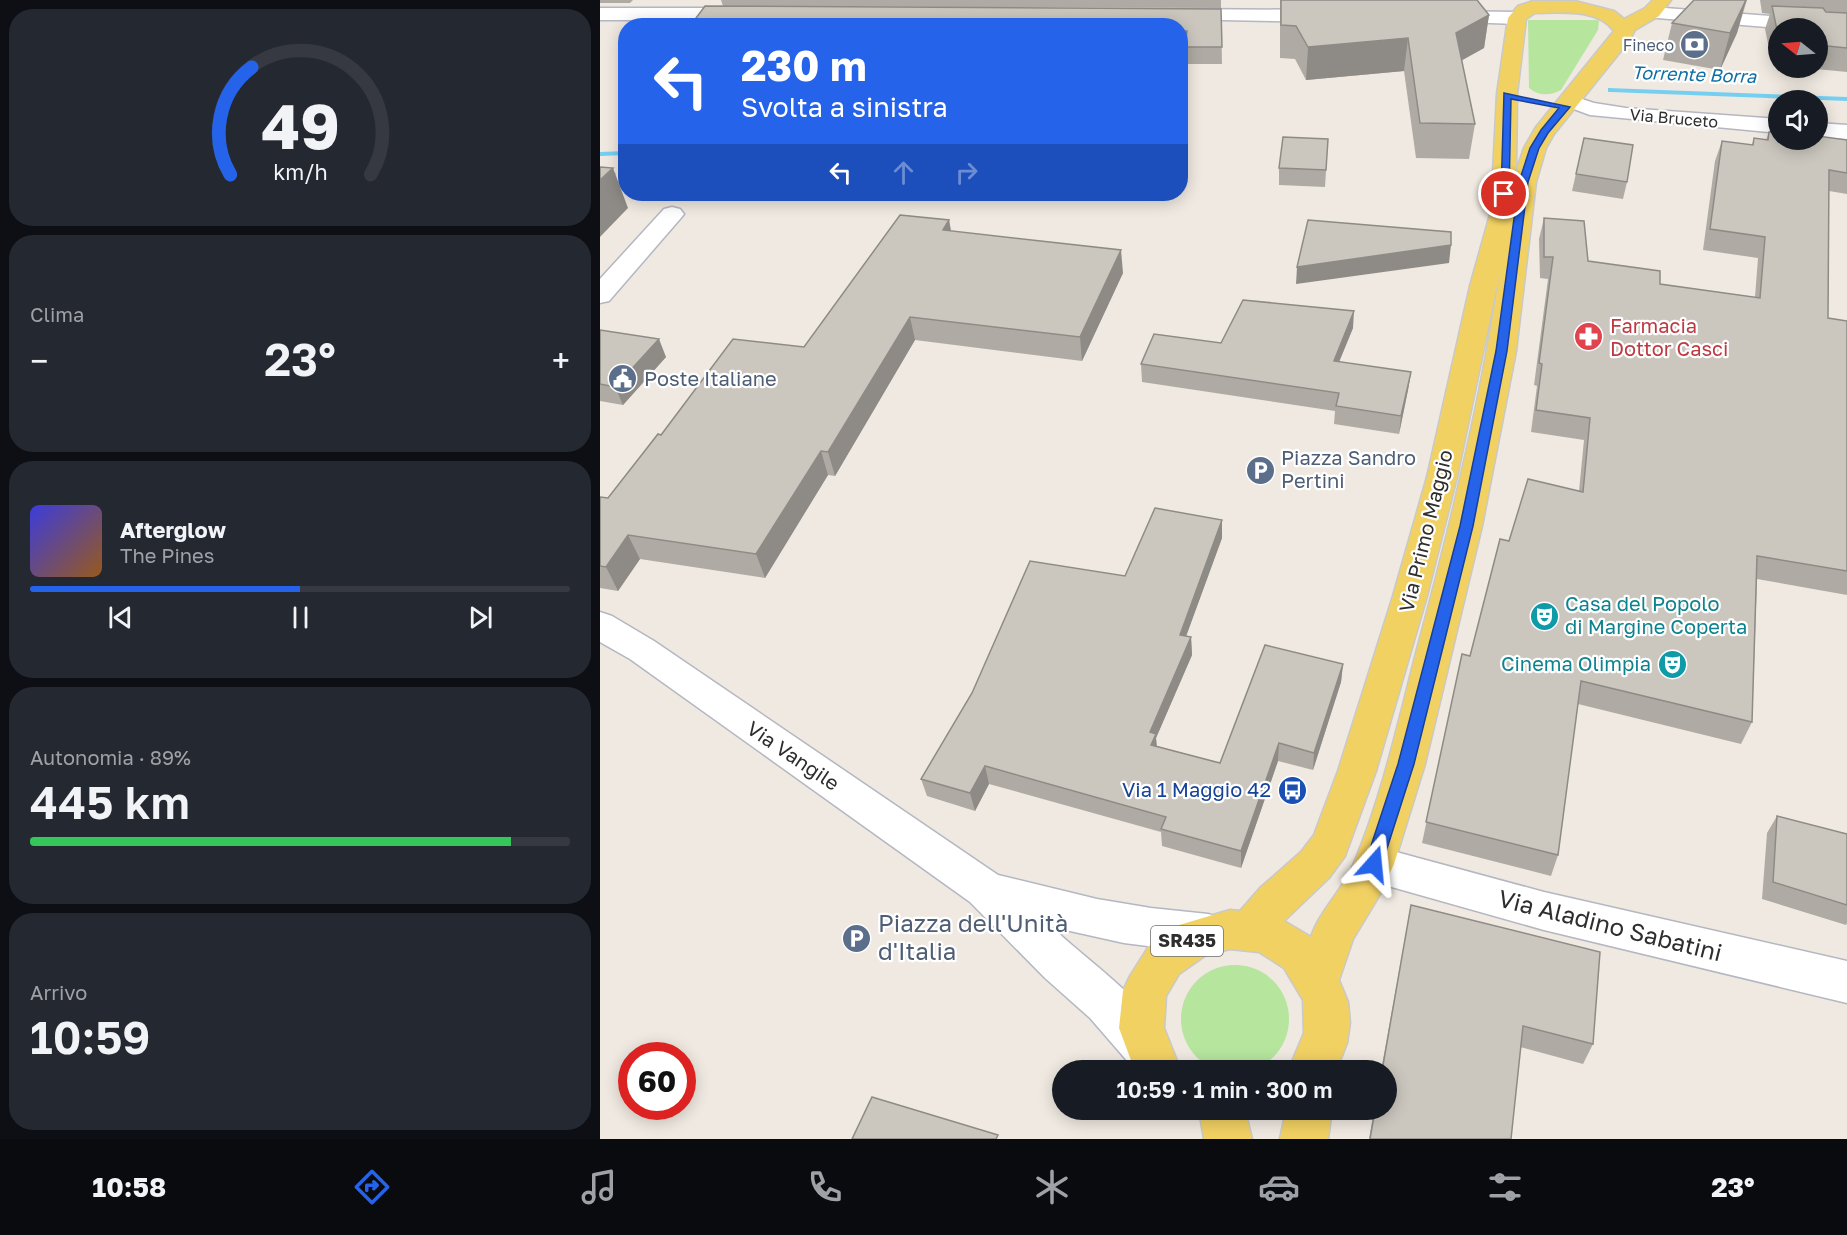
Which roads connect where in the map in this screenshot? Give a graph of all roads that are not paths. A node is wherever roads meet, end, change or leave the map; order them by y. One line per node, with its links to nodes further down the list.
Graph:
1 (1593, 4): 4 (main road); 11 (main road)
2 (1657, 7): 10 (street); 11 (main road)
3 (1251, 8): 7 (street); 8 (street)
4 (1527, 8): 9 (street); 12 (main road)
5 (600, 14): 6 (street)
6 (759, 14)
7 (1158, 15)
8 (1347, 16)
9 (1427, 17)
10 (1847, 28)
11 (1624, 31): 12 (main road)
12 (1542, 102): 13 (street, Via Bruceto); 19 (main road, Via Primo Maggio); 21 (main road, Via Primo Maggio / SR435)
13 (1768, 125)
14 (1828, 131): 15 (street)
15 (1847, 132)
16 (672, 213): 17 (street)
17 (600, 296)
18 (600, 625): 20 (street, Via Vangile)
19 (1374, 864): 23 (main road, Via Primo Maggio); 24 (street, Via Aladino Sabatini)
20 (985, 889): 22 (street); 25 (street)
21 (1250, 930): 22 (main road, SR435); 23 (main road, SR435)
22 (1208, 933): 25 (main road, SR435)
23 (1318, 979): 26 (main road, SR435)
24 (1847, 982)
25 (1151, 1059)
26 (1318, 1060)
27 (1224, 1120): 29 (main road)
28 (1308, 1120): 30 (main road)
29 (1228, 1139)
30 (1304, 1139)

